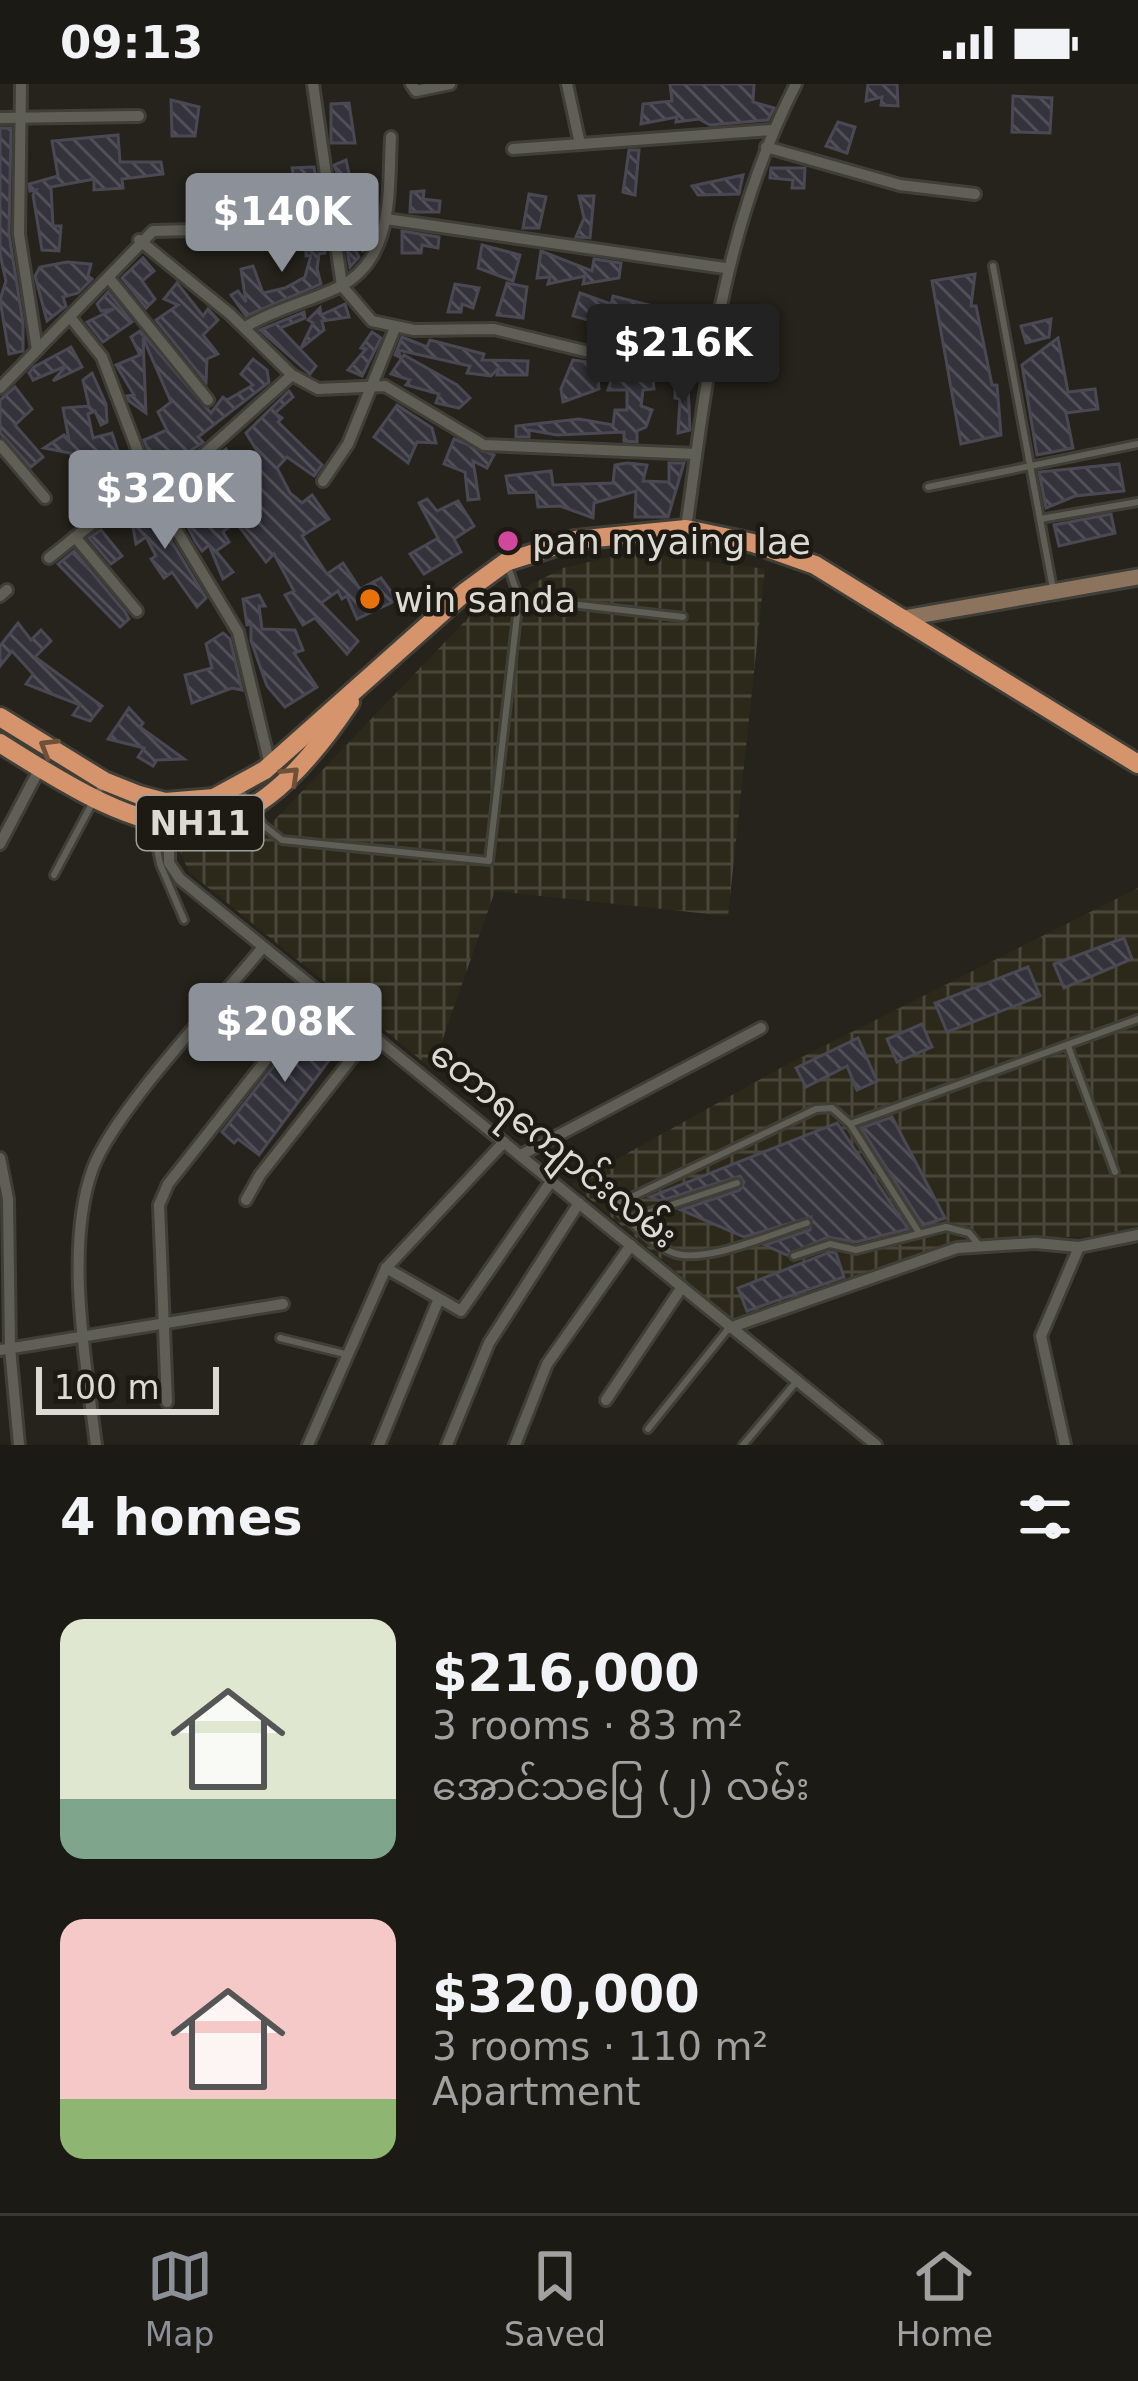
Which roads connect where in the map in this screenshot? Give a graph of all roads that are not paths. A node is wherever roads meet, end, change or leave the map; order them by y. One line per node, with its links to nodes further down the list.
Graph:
1 (21, 84): 9 (street)
2 (313, 84): 16 (street)
3 (411, 84): 4 (street)
4 (450, 84)
5 (567, 84): 12 (street)
6 (796, 84): 10 (street)
7 (139, 116): 9 (street)
8 (0, 118): 9 (street)
9 (20, 118): 26 (street)
10 (772, 130): 12 (street); 13 (street)
11 (391, 137): 17 (street)
12 (580, 144): 14 (street)
13 (766, 146): 15 (street); 20 (street)
14 (513, 149)
15 (975, 194)
16 (330, 215): 18 (street); 22 (street)
17 (386, 219): 20 (street); 22 (street)
18 (139, 240): 21 (street); 24 (street)
19 (993, 266): 35 (lane)
20 (725, 268): 27 (street)
21 (109, 278): 23 (street); 31 (street)
22 (342, 286): 24 (street); 25 (street)
23 (70, 317): 26 (street); 38 (street)
24 (244, 327): 28 (street)
25 (395, 328): 27 (street); 29 (street)
26 (38, 350): 30 (street)
27 (711, 364): 34 (street)
28 (292, 375): 29 (street); 38 (street)
29 (372, 387): 34 (street); 36 (street)
30 (0, 388)
31 (208, 400)
32 (1138, 444): 35 (lane)
33 (0, 446): 39 (street)
34 (696, 454): 42 (street)
35 (1030, 464): 37 (lane); 41 (lane)
36 (322, 482)
37 (928, 487)
38 (153, 491): 43 (street); 56 (street)
39 (45, 498)
40 (1138, 502): 41 (lane)
41 (1040, 519): 47 (lane)
42 (686, 529): 45 (highway, NH11); 51 (highway, NH11)
43 (75, 537): 44 (street); 49 (street)
44 (49, 558)
45 (506, 562): 48 (lane); 52 (highway, NH11)
46 (1138, 578): 47 (main road)
47 (1054, 592): 51 (main road)
48 (519, 598): 50 (lane); 61 (lane)
49 (137, 611)
50 (682, 617)
51 (899, 620): 55 (highway, NH11)
52 (362, 683): 56 (highway, NH11); 61 (highway, NH11, one-way to 52)
53 (0, 717): 58 (highway, NH11, one-way to 53)
54 (2, 748): 57 (highway, NH11)
55 (1138, 764)
56 (270, 765): 59 (highway, NH11)
57 (40, 768): 60 (highway, NH11); 63 (street)
58 (104, 781): 59 (highway, NH11); 60 (lane)
59 (239, 788): 61 (lane)
60 (93, 801): 62 (highway, NH11); 64 (lane)
61 (250, 807): 62 (highway, NH11)
62 (160, 826): 65 (lane); 66 (street, တောရကျောင်းလမ်း)
63 (0, 844)
64 (54, 874)
65 (184, 920)
66 (263, 947): 67 (street, တောရကျောင်းလမ်း); 96 (street)
67 (318, 994): 70 (street, တောရကျောင်းလမ်း); 94 (street)
68 (1138, 1019): 71 (lane)
69 (761, 1028): 74 (street)
70 (370, 1035): 73 (street, တောရကျောင်းလမ်း); 79 (street)
71 (1068, 1046): 72 (lane); 76 (lane)
72 (850, 1124): 81 (lane); 83 (lane)
73 (504, 1142): 74 (street, တောရကျောင်းလမ်း); 90 (street)
74 (521, 1155): 77 (street, တောရကျောင်းလမ်း)
75 (0, 1158): 98 (street)
76 (1115, 1172)
77 (552, 1180): 80 (street, တောရကျောင်းလမ်း); 92 (street)
78 (737, 1183): 81 (lane)
79 (247, 1200)
80 (579, 1203): 86 (street, တောရကျောင်းလမ်း); 108 (street)
81 (629, 1219): 84 (lane)
82 (807, 1223): 84 (lane)
83 (918, 1231): 87 (lane); 89 (lane)
84 (643, 1232): 86 (lane)
85 (1138, 1235): 88 (street)
86 (631, 1245): 91 (street, တောရကျောင်းလမ်း); 109 (street)
87 (979, 1245): 88 (street); 95 (street)
88 (1079, 1247): 112 (street)
89 (794, 1256)
90 (386, 1268): 92 (street); 99 (street)
91 (682, 1287): 95 (street, တောရကျောင်းလမ်း); 101 (street)
92 (438, 1300): 107 (street)
93 (283, 1304): 94 (street)
94 (163, 1325): 96 (street); 102 (street)
95 (729, 1328): 100 (street, တောရကျောင်းလမ်း); 103 (lane)
96 (83, 1337): 98 (street); 105 (street)
97 (280, 1338): 99 (lane)
98 (5, 1349): 104 (street)
99 (345, 1354): 106 (street)
100 (797, 1381): 110 (lane); 111 (street, တောရကျောင်းလမ်း)
101 (606, 1400)
102 (167, 1402)
103 (648, 1430)
104 (20, 1445)
105 (96, 1445)
106 (308, 1445)
107 (380, 1445)
108 (447, 1445)
109 (515, 1445)
110 (743, 1445)
111 (876, 1445)
112 (1065, 1445)

